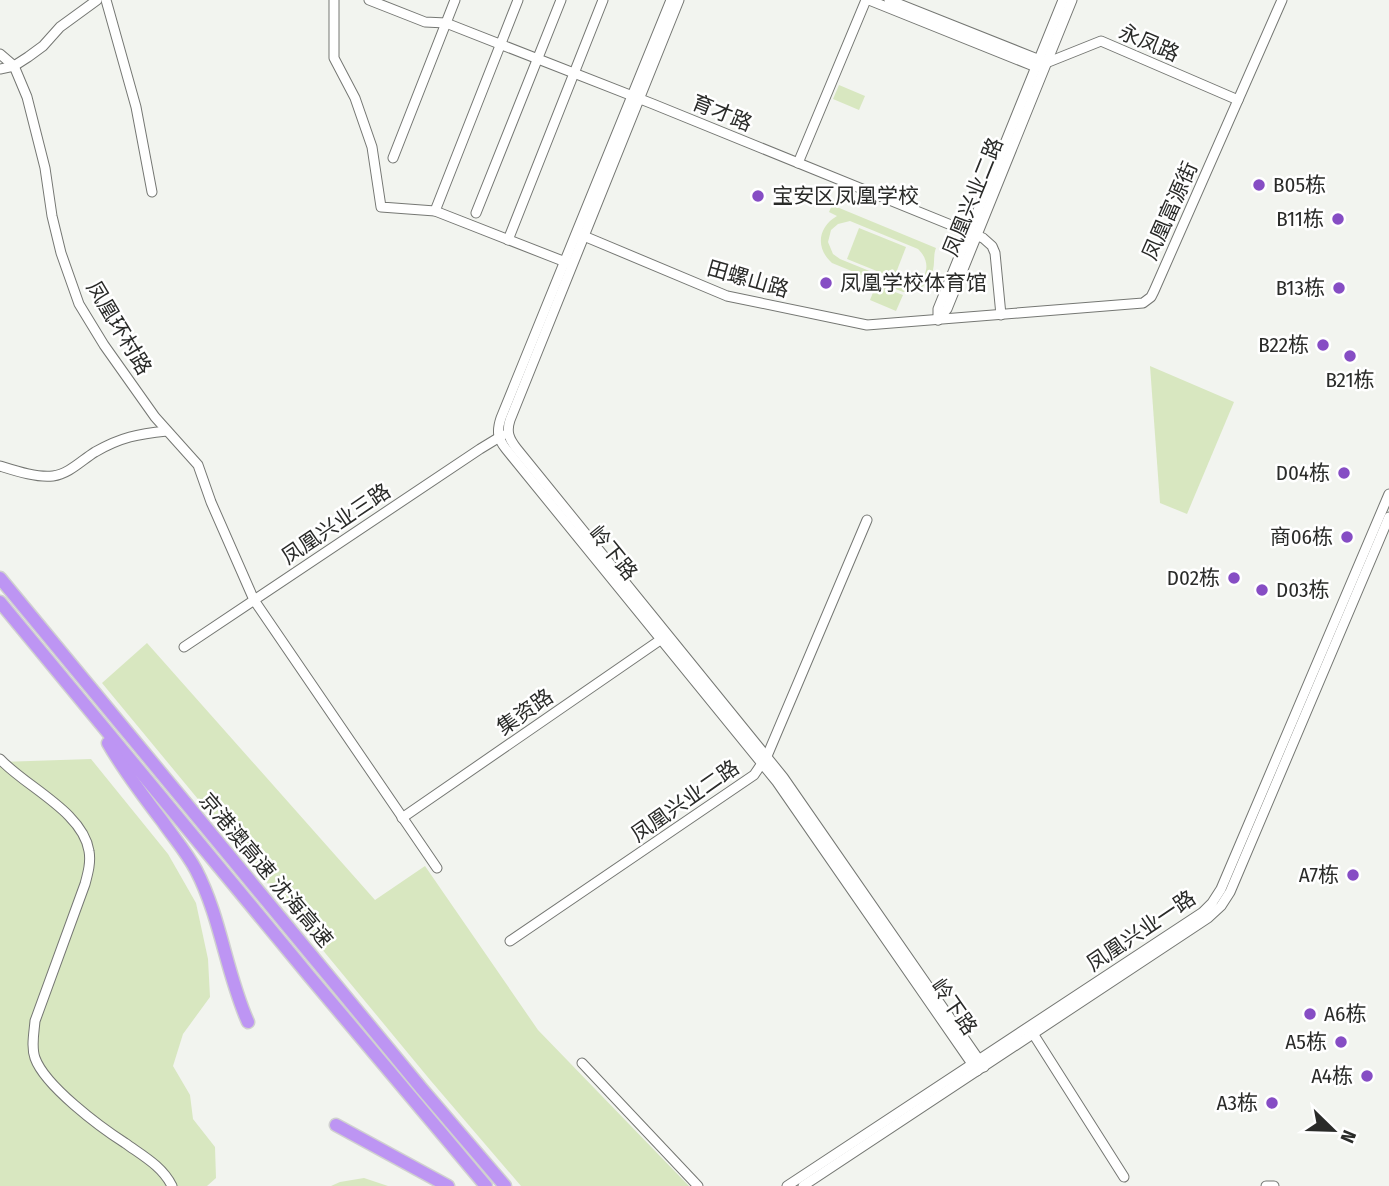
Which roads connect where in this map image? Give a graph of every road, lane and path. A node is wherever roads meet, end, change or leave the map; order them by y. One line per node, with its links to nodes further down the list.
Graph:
1 (97, 0): 21 (street)
2 (106, 0): 28 (street)
3 (334, 0): 29 (street)
4 (369, 0): 16 (street, 育才路)
5 (455, 0): 16 (street)
6 (518, 0): 17 (street)
7 (561, 0): 19 (street)
8 (603, 0): 23 (street)
9 (670, 0): 24 (street)
10 (679, 0): 24 (street)
11 (867, 0): 20 (street); 27 (street)
12 (890, 0): 20 (street)
13 (1063, 0): 20 (street, 凤凰兴业二路)
14 (1072, 0): 20 (street, 凤凰兴业二路)
15 (1282, 0): 25 (street, 凤凰富源街)
16 (446, 23): 17 (street, 育才路); 26 (street)
17 (500, 45): 19 (street, 育才路); 29 (street)
18 (2, 58): 21 (street)
19 (537, 59): 23 (street, 育才路); 30 (street)
20 (1041, 63): 25 (street, 永凤路); 31 (street, 凤凰兴业二路)
21 (15, 66): 22 (street); 37 (street, 凤凰环村路)
22 (0, 69)
23 (574, 74): 24 (street, 育才路); 33 (street)
24 (636, 98): 27 (street, 育才路); 32 (street)
25 (1238, 100): 35 (street, 凤凰富源街)
26 (393, 158)
27 (798, 163): 31 (street, 育才路)
28 (152, 192)
29 (435, 211): 33 (street)
30 (476, 213)
31 (973, 234): 35 (street); 36 (street, 凤凰兴业二路)
32 (580, 235): 34 (street); 36 (street, 田螺山路)
33 (508, 240): 34 (street)
34 (569, 263): 38 (street); 39 (street)
35 (1001, 314): 36 (street, 田螺山路)
36 (938, 320)
37 (167, 431): 40 (street); 45 (street, 凤凰环村路)
38 (508, 432): 39 (street, 凤凰兴业三路); 47 (street, 岭下路)
39 (498, 438): 45 (street, 凤凰兴业三路); 47 (street, 岭下路)
40 (0, 466)
41 (1389, 494): 56 (street, 凤凰兴业一路)
42 (1389, 517): 56 (street, 凤凰兴业一路)
43 (867, 520): 51 (street, 凤凰兴业二路)
44 (0, 578): 64 (highway, 京港澳高速 沈海高速)
45 (254, 600): 48 (street, 凤凰兴业三路); 52 (street, 凤凰环村路)
46 (0, 603): 49 (highway, 京港澳高速 沈海高速)
47 (665, 637): 51 (street, 岭下路); 52 (street, 集资路)
48 (184, 647)
49 (88, 709): 55 (highway); 63 (highway, 京港澳高速 沈海高速)
50 (0, 759): 61 (street)
51 (765, 760): 54 (street, 凤凰兴业二路); 58 (street, 岭下路)
52 (402, 818): 53 (street, 凤凰环村路)
53 (437, 868)
54 (510, 941)
55 (248, 1022)
56 (1032, 1031): 58 (street, 凤凰兴业一路); 60 (street)
57 (582, 1063): 65 (street)
58 (978, 1066): 66 (street, 凤凰兴业一路); 67 (street, 凤凰兴业一路)
59 (336, 1125): 62 (highway)
60 (1124, 1177)
61 (172, 1186)
62 (448, 1186)
63 (486, 1186)
64 (505, 1186)
65 (698, 1186)
66 (787, 1186)
67 (803, 1186)
68 (1266, 1186): 69 (street)
69 (1273, 1186)

